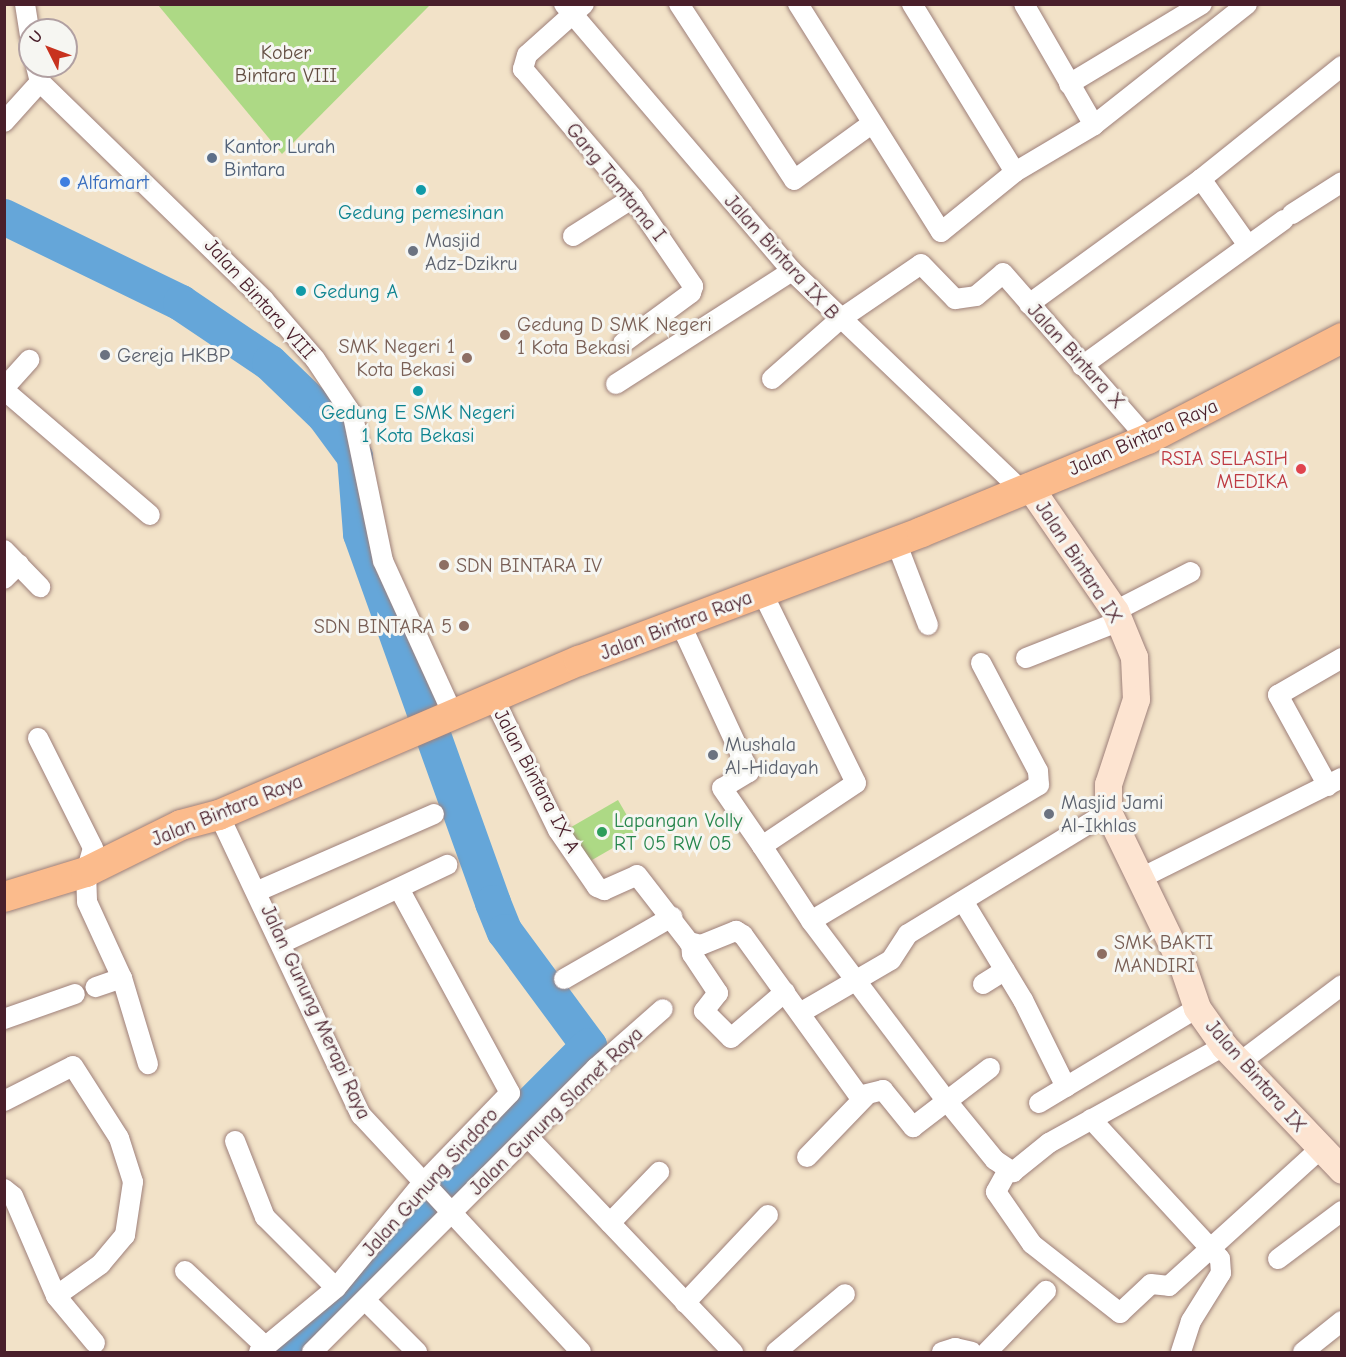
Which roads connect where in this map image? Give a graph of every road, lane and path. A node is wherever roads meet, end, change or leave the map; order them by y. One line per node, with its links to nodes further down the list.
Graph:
1 (679, 4): 13 (street)
2 (798, 4): 13 (street)
3 (912, 4): 15 (street)
4 (1024, 4): 11 (street)
5 (1202, 4): 11 (street)
6 (1247, 4): 14 (street)
7 (573, 8): 18 (street, Gang Tamtama I); 21 (street, Jalan Bintara IX B)
8 (1341, 66): 16 (street)
9 (35, 78): 12 (street)
10 (42, 78): 48 (street, Jalan Bintara VIII)
11 (1069, 84): 14 (street)
12 (5, 124)
13 (870, 125): 15 (street)
14 (1095, 125): 15 (street)
15 (1015, 172)
16 (1201, 179): 20 (street); 22 (street)
17 (1341, 182): 20 (street)
18 (633, 198): 19 (street); 25 (street, Gang Tamtama I)
19 (573, 236)
20 (1247, 244): 27 (street)
21 (792, 271): 23 (street, Jalan Bintara IX B); 29 (street)
22 (1029, 304): 23 (street, Jalan Bintara X); 27 (street, Jalan Bintara X)
23 (839, 320): 28 (street); 32 (street, Jalan Bintara IX B)
24 (1341, 338): 31 (main road, Jalan Bintara Raya)
25 (623, 343)
26 (29, 360): 30 (street)
27 (1082, 366): 31 (street, Jalan Bintara X)
28 (772, 379)
29 (616, 384)
30 (4, 389): 33 (street)
31 (1148, 439): 32 (main road, Jalan Bintara Raya)
32 (1024, 488): 34 (main road, Jalan Bintara Raya); 41 (street, Jalan Bintara IX)
33 (150, 515)
34 (896, 542): 40 (main road, Jalan Bintara Raya); 43 (street)
35 (4, 550): 36 (street)
36 (19, 564): 38 (street); 39 (street)
37 (1191, 572): 41 (street)
38 (4, 579)
39 (40, 587)
40 (762, 592): 42 (main road, Jalan Bintara Raya); 54 (street)
41 (1117, 616): 44 (street); 51 (street, Jalan Bintara IX)
42 (681, 625): 47 (main road, Jalan Bintara Raya); 54 (street)
43 (928, 625)
44 (1026, 658)
45 (1341, 658): 50 (street)
46 (981, 663): 63 (street)
47 (494, 699): 48 (main road, Jalan Bintara Raya); 62 (street, Jalan Bintara IX A)
48 (445, 721): 53 (main road, Jalan Bintara Raya)
49 (38, 738): 56 (street)
50 (1335, 782): 57 (street)
51 (1108, 812): 57 (street, Jalan Bintara IX); 61 (street)
52 (434, 814): 59 (street)
53 (219, 815): 56 (main road, Jalan Bintara Raya); 59 (street, Jalan Gunung Merapi Raya)
54 (760, 843): 63 (street)
55 (447, 865): 58 (street)
56 (86, 872): 60 (main road, Jalan Bintara Raya); 67 (street)
57 (1139, 879): 75 (street, Jalan Bintara IX)
58 (400, 890): 65 (street); 95 (street, Jalan Gunung Sindoro)
59 (258, 891): 65 (street, Jalan Gunung Merapi Raya)
60 (4, 897)
61 (963, 901): 66 (street); 69 (street)
62 (672, 917): 64 (street, Jalan Bintara IX A); 68 (street)
63 (811, 921): 69 (street)
64 (691, 943): 73 (street); 73 (street, Jalan Bintara IX A)
65 (282, 944): 95 (street, Jalan Gunung Merapi Raya)
66 (1005, 970): 70 (street); 82 (street)
67 (122, 978): 72 (street); 80 (street)
68 (564, 979)
69 (855, 982): 77 (street); 84 (street)
70 (983, 984)
71 (1341, 984): 79 (street)
72 (96, 987)
73 (785, 992): 77 (street)
74 (75, 994): 78 (street)
75 (1197, 1008): 79 (street, Jalan Bintara IX); 82 (street)
76 (663, 1009): 88 (street, Jalan Gunung Slamet Raya)
77 (800, 1013): 83 (street)
78 (4, 1018)
79 (1232, 1054): 87 (street); 90 (street, Jalan Bintara IX)
80 (148, 1065)
81 (990, 1068): 84 (street)
82 (1066, 1087): 86 (street)
83 (866, 1096): 84 (street); 91 (street)
84 (946, 1100): 92 (street)
85 (4, 1101): 107 (street)
86 (1039, 1103)
87 (1090, 1119): 92 (street); 101 (street)
88 (529, 1138): 98 (street, Jalan Gunung Slamet Raya); 100 (street)
89 (236, 1141): 104 (street)
90 (1320, 1149): 93 (street, Jalan Bintara IX); 101 (street)
91 (807, 1157)
92 (1008, 1170): 101 (street)
93 (1341, 1170)
94 (659, 1172): 100 (street)
95 (424, 1188): 98 (street, Jalan Gunung Merapi Raya); 104 (street, Jalan Gunung Sindoro)
96 (4, 1189): 107 (street)
97 (1341, 1211): 102 (street)
98 (448, 1212): 108 (street, Jalan Gunung Slamet Raya); 115 (street, Jalan Gunung Merapi Raya)
99 (768, 1215): 109 (street)
100 (610, 1223): 109 (street)
101 (1209, 1249): 121 (street)
102 (1278, 1259)
103 (185, 1271): 112 (street)
104 (336, 1288): 112 (street, Jalan Gunung Sindoro)
105 (1046, 1291): 120 (street)
106 (845, 1293): 117 (street)
107 (57, 1296): 111 (street)
108 (365, 1300): 113 (street, Jalan Gunung Slamet Raya); 114 (street)
109 (685, 1303): 116 (street)
110 (1341, 1321): 122 (street)
111 (95, 1343)
112 (262, 1349)
113 (312, 1353)
114 (417, 1353)
115 (581, 1353)
116 (733, 1353)
117 (776, 1353)
118 (942, 1353): 119 (street)
119 (972, 1353)
120 (987, 1353)
121 (1181, 1353)
122 (1303, 1353)

